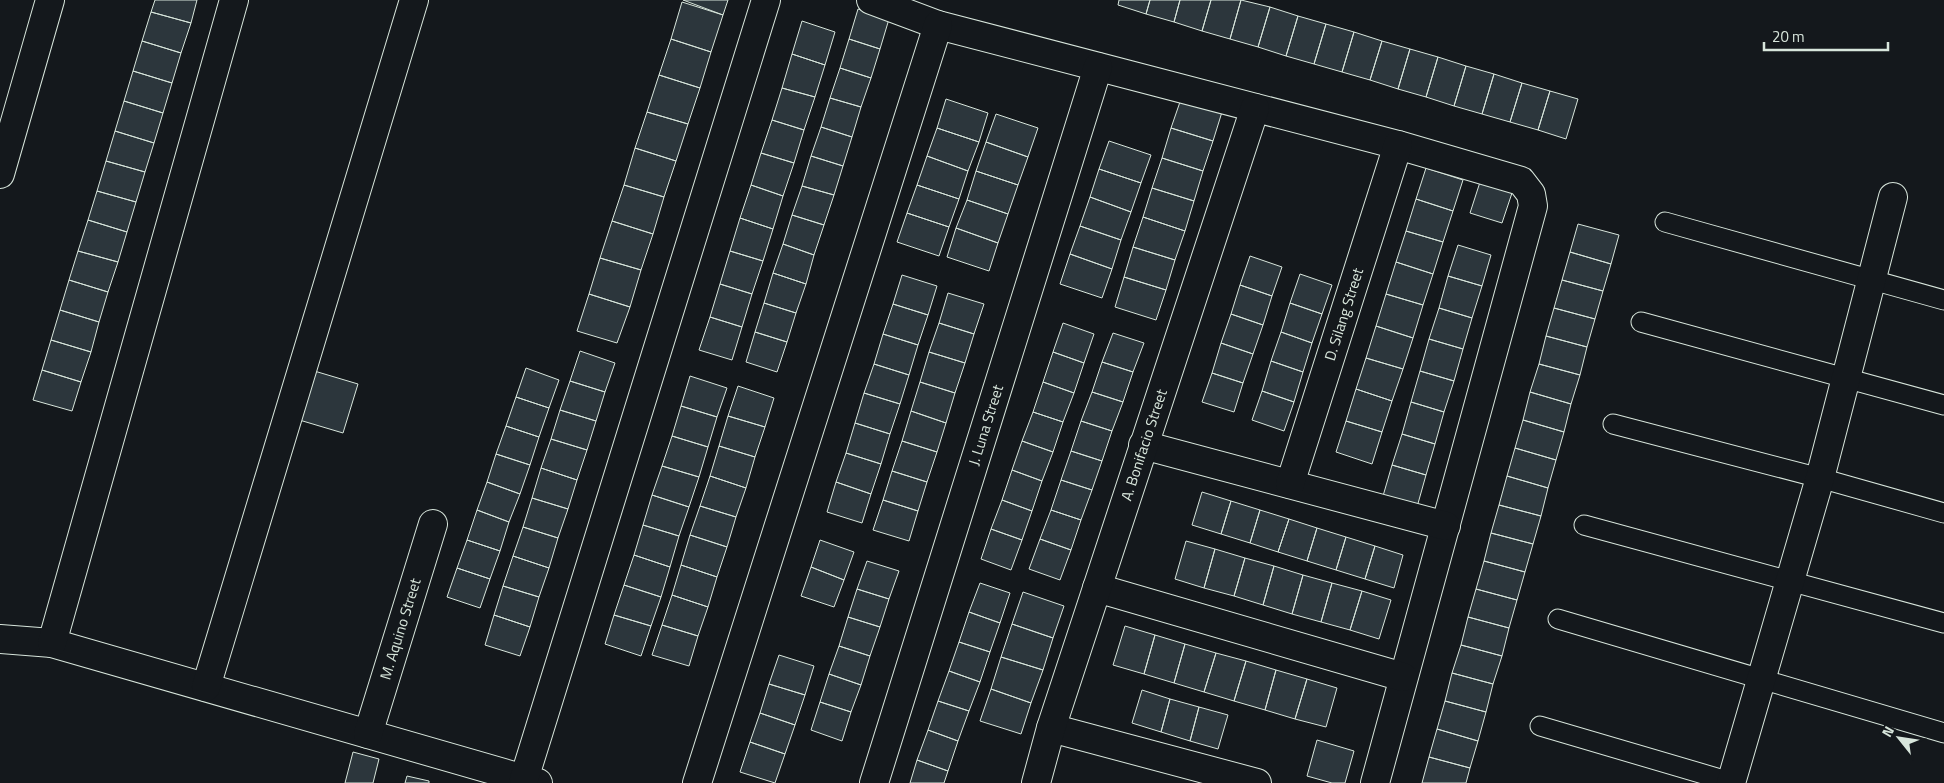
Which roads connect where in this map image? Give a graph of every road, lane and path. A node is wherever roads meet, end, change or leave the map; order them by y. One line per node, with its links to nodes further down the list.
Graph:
1 (50, 0): 10 (street)
2 (234, 0): 31 (street)
3 (414, 0): 34 (street)
4 (766, 0): 39 (street)
5 (871, 0): 6 (street)
6 (938, 25): 7 (street); 40 (street)
7 (1098, 67): 8 (street); 41 (street, J. Luna Street)
8 (1255, 108): 9 (street); 19 (street, A. Bonifacio Street)
9 (1398, 145): 21 (street, D. Silang Street); 25 (street)
10 (0, 174)
11 (1893, 197): 13 (street)
12 (1665, 222): 13 (lane)
13 (1872, 279): 14 (lane); 16 (street)
14 (1944, 300)
15 (1641, 322): 16 (lane)
16 (1845, 377): 17 (lane); 20 (street)
17 (1944, 405)
18 (1612, 424): 20 (lane)
19 (1143, 445): 21 (street); 27 (street, A. Bonifacio Street)
20 (1820, 478): 22 (lane); 26 (street)
21 (1290, 484): 25 (street)
22 (1944, 513)
23 (433, 524): 38 (street, M. Aquino Street)
24 (1584, 525): 26 (lane)
25 (1446, 526): 32 (street)
26 (1789, 582): 29 (lane); 33 (street)
27 (1097, 588): 32 (street); 36 (street, A. Bonifacio Street)
28 (1558, 619): 33 (lane)
29 (1944, 623)
30 (0, 638): 31 (street)
31 (52, 643): 34 (street)
32 (1403, 677): 44 (street)
33 (1762, 679): 37 (lane); 45 (street)
34 (206, 687): 38 (street)
35 (1540, 726): 45 (lane)
36 (1051, 728): 42 (street, A. Bonifacio Street); 43 (street)
37 (1944, 733)
38 (368, 734): 39 (street)
39 (531, 781)
40 (697, 783)
41 (874, 783)
42 (1036, 783)
43 (1257, 783)
44 (1375, 783)
45 (1732, 783)

